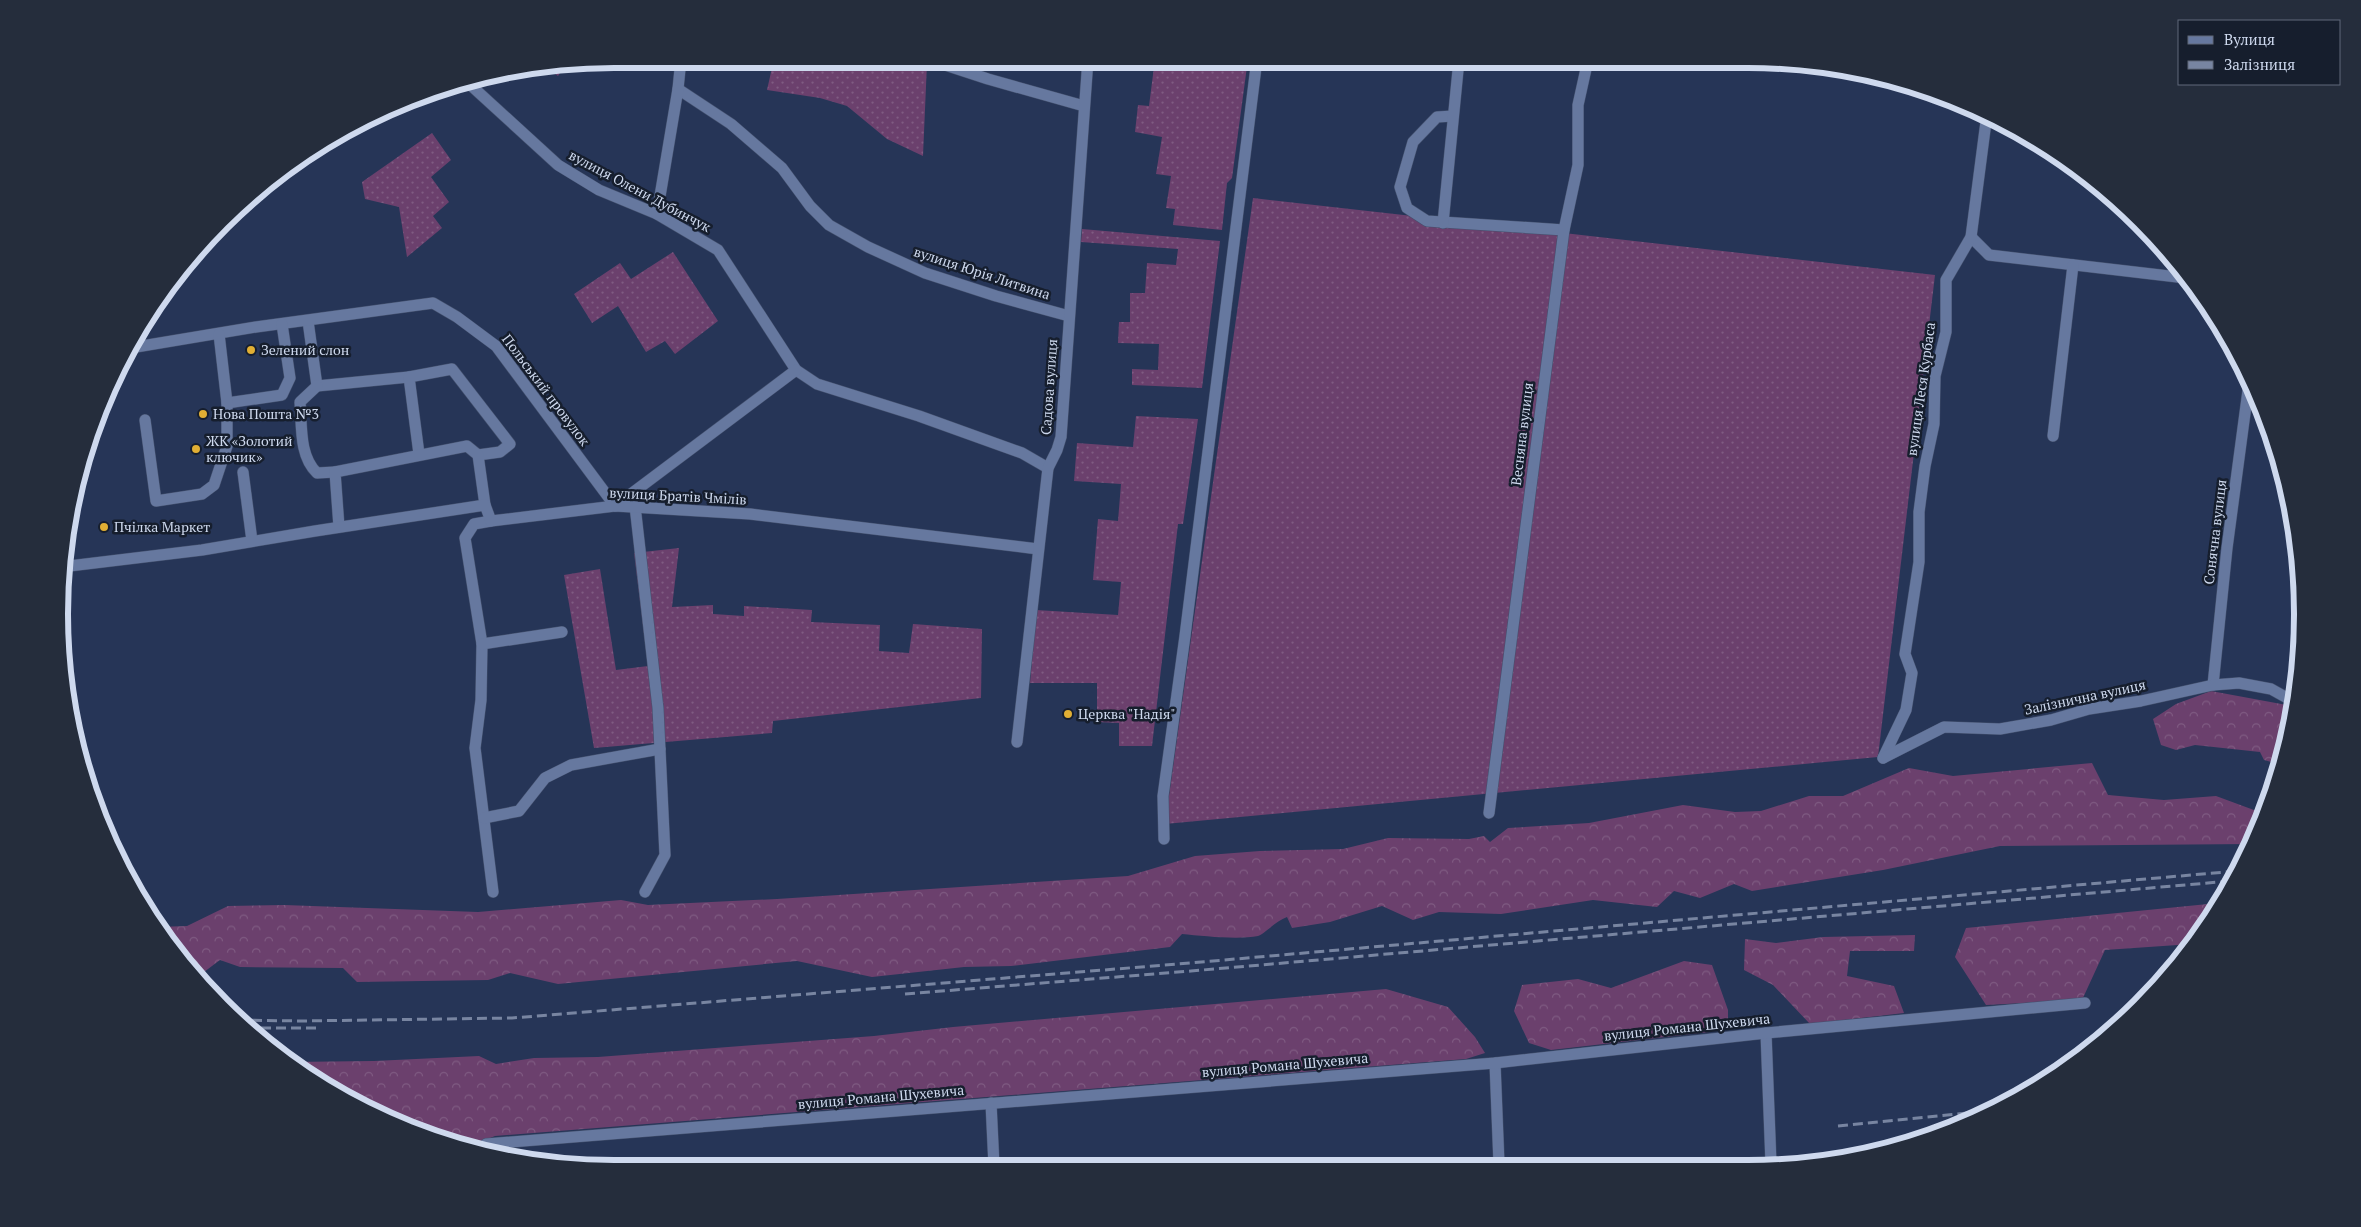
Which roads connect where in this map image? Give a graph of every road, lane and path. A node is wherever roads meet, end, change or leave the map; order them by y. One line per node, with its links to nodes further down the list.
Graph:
1 (680, 68): 8 (street)
2 (953, 68): 9 (street)
3 (1087, 68): 9 (street, Садова вулиця)
4 (1256, 68): 52 (street)
5 (1458, 68): 10 (street)
6 (1586, 68): 14 (street, Весняна вулиця)
7 (471, 86): 12 (street, вулиця Олени Дубинчук)
8 (678, 89): 12 (street); 18 (street, вулиця Юрія Литвина)
9 (1084, 106): 18 (street, Садова вулиця)
10 (1453, 116): 13 (street); 13 (street)
11 (1986, 123): 15 (street, вулиця Леся Курбаса)
12 (657, 214): 23 (street, вулиця Олени Дубинчук)
13 (1443, 222): 14 (street)
14 (1564, 230): 50 (street, Весняна вулиця)
15 (1971, 237): 16 (street); 49 (street, вулиця Леся Курбаса)
16 (2073, 264): 17 (street); 29 (street)
17 (2175, 274)
18 (1069, 316): 32 (street, Садова вулиця)
19 (308, 321): 20 (street, Польський провулок); 25 (street); 36 (street, Польський провулок)
20 (282, 324): 21 (street, Польський провулок); 27 (street)
21 (219, 334): 22 (street, Польський провулок); 27 (street)
22 (137, 347)
23 (796, 370): 32 (street, вулиця Олени Дубинчук); 36 (street)
24 (409, 377): 25 (street); 30 (street); 31 (street)
25 (317, 386): 34 (street)
26 (2247, 395): 45 (street, Сонячна вулиця)
27 (227, 402): 28 (street)
28 (145, 420)
29 (2053, 436)
30 (419, 454): 31 (street); 34 (street)
31 (478, 455): 35 (street)
32 (1048, 468): 41 (street, Садова вулиця)
33 (243, 472): 40 (street)
34 (335, 472): 39 (street)
35 (485, 505): 38 (street); 39 (street)
36 (615, 506): 37 (street, вулиця Братів Чмілів); 38 (street, вулиця Братів Чмілів)
37 (635, 506): 41 (street, вулиця Братів Чмілів); 48 (street)
38 (491, 521): 44 (street, вулиця Братів Чмілів)
39 (339, 527): 40 (street)
40 (252, 541): 42 (street)
41 (1038, 549): 47 (street, Садова вулиця)
42 (70, 566)
43 (562, 632): 44 (street)
44 (482, 644): 51 (street, вулиця Братів Чмілів)
45 (2213, 685): 46 (street, Залізнична вулиця); 49 (street, Залізнична вулиця)
46 (2287, 698)
47 (1017, 742)
48 (660, 749): 51 (street); 54 (street)
49 (1883, 758)
50 (1489, 813)
51 (484, 818): 53 (street, вулиця Братів Чмілів)
52 (1164, 839)
53 (492, 892)
54 (645, 892)
55 (2085, 1004): 56 (street, вулиця Романа Шухевича)
56 (1766, 1033): 57 (street, вулиця Романа Шухевича); 60 (street)
57 (1495, 1063): 58 (street, вулиця Романа Шухевича); 62 (street)
58 (991, 1102): 59 (street, вулиця Романа Шухевича); 61 (street)
59 (498, 1147)
60 (1771, 1159)
61 (994, 1160)
62 (1499, 1160)

